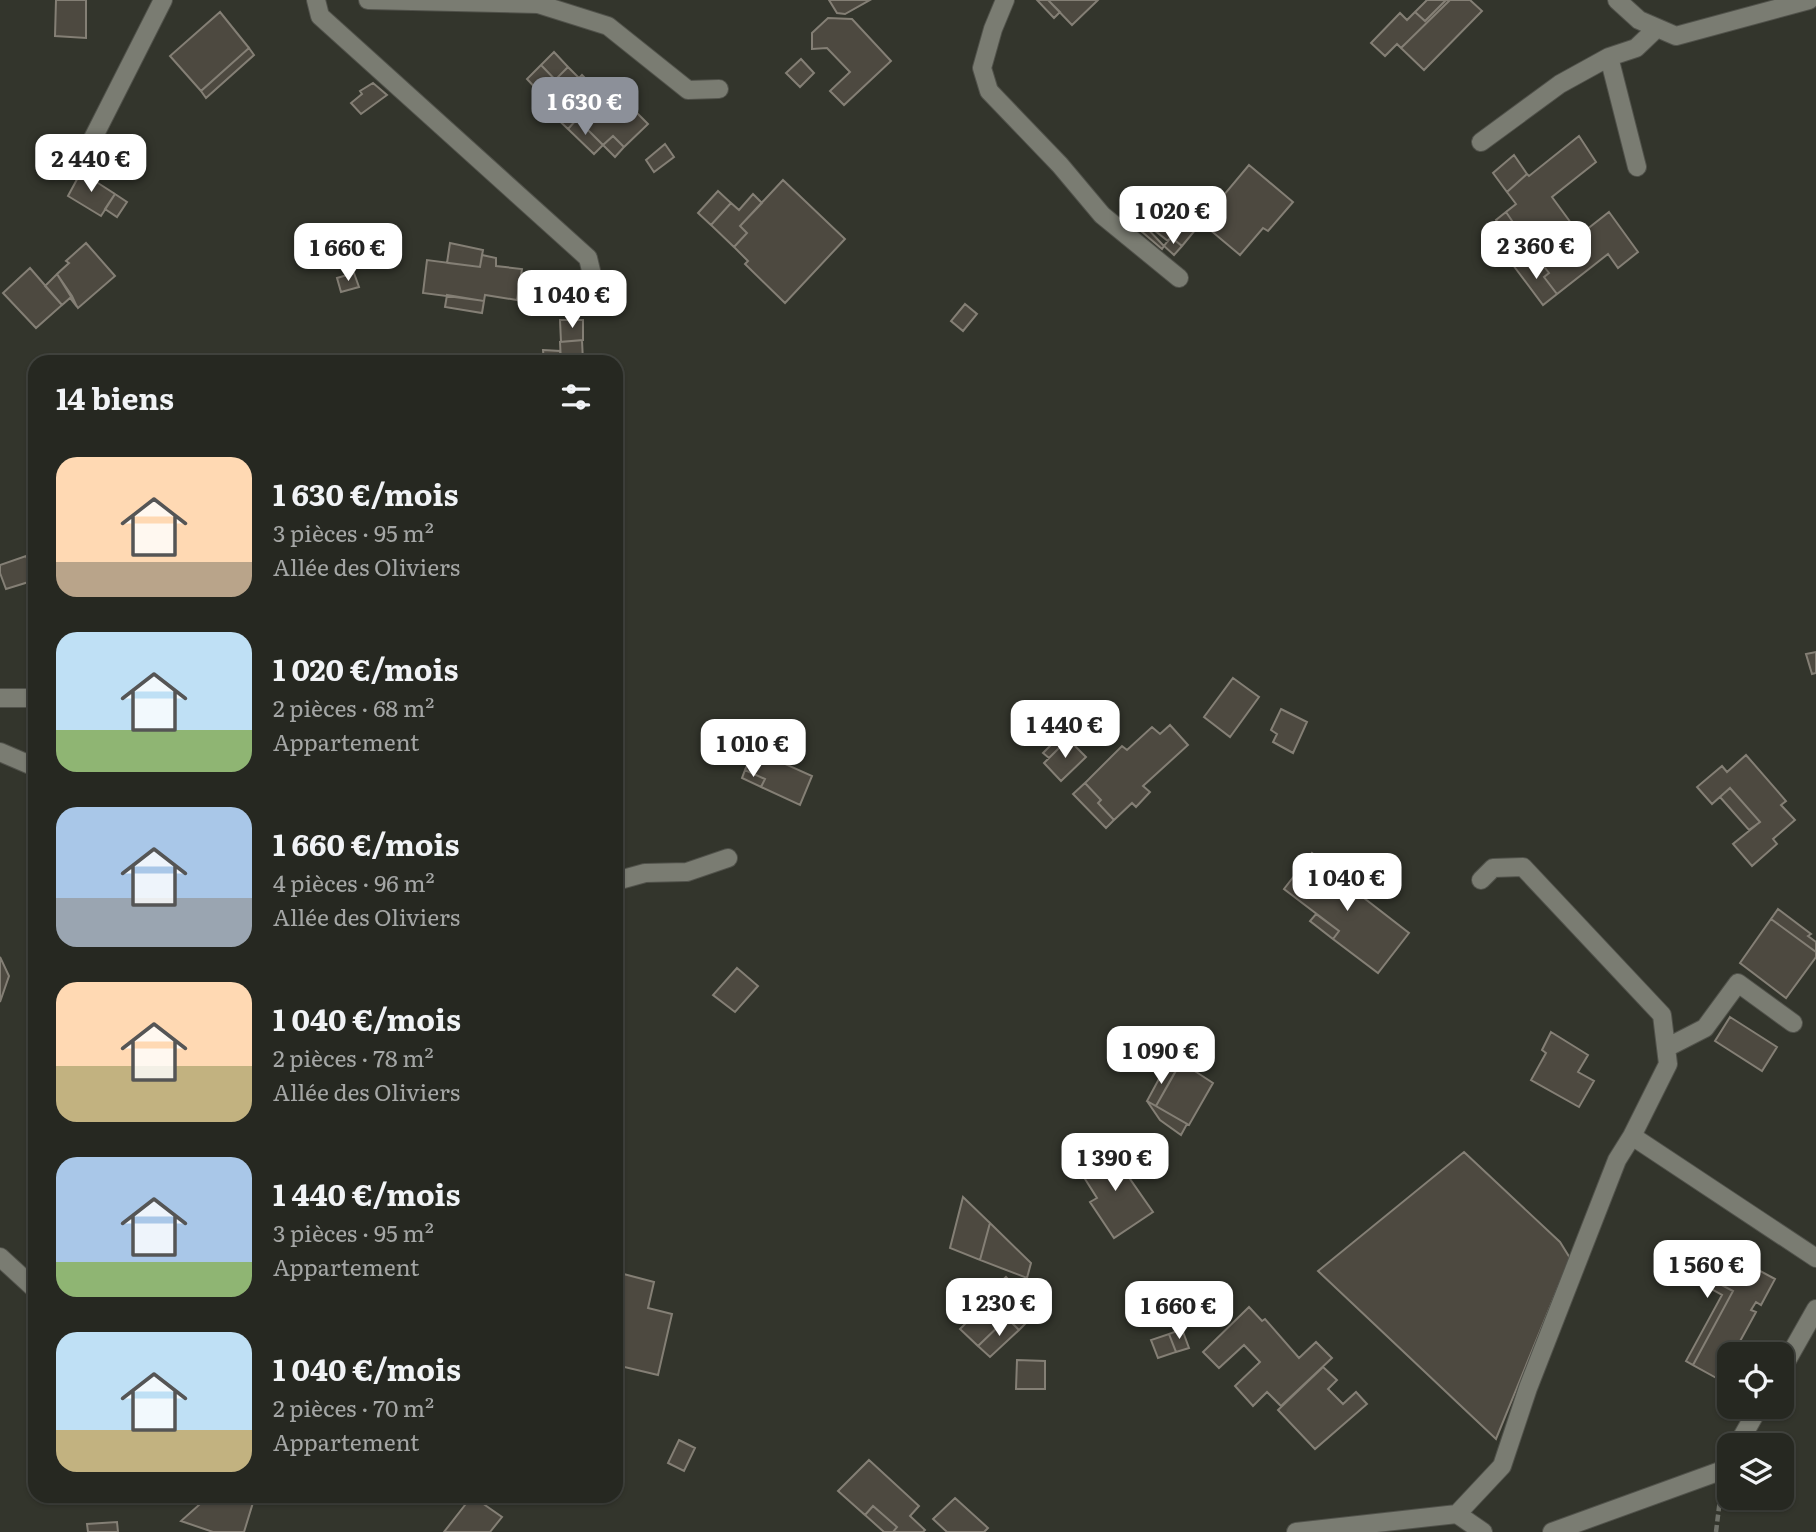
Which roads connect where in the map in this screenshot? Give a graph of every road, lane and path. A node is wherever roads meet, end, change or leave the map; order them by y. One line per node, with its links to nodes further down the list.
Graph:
1 (163, 0): 11 (street)
2 (316, 0): 14 (street)
3 (368, 0): 9 (street)
4 (1005, 0): 13 (street)
5 (1617, 0): 7 (street)
6 (1809, 0): 7 (street)
7 (1657, 27): 8 (street)
8 (1609, 57): 10 (street); 12 (street)
9 (719, 89)
10 (1480, 142)
11 (86, 152)
12 (1637, 167)
13 (1179, 278)
14 (598, 300)
15 (0, 698): 16 (street)
16 (28, 698)
17 (0, 752): 18 (street)
18 (28, 764)
19 (728, 858): 20 (street)
20 (623, 879)
21 (1481, 880): 23 (street)
22 (1793, 1023): 23 (street)
23 (1666, 1048): 24 (street)
24 (1632, 1136): 26 (street); 31 (street)
25 (0, 1257): 27 (street)
26 (1816, 1258)
27 (28, 1283)
28 (1816, 1309): 29 (street)
29 (1794, 1347)
30 (1717, 1472): 34 (street)
31 (1457, 1514): 32 (street); 33 (street)
32 (1297, 1532)
33 (1483, 1532)
34 (1552, 1532)

